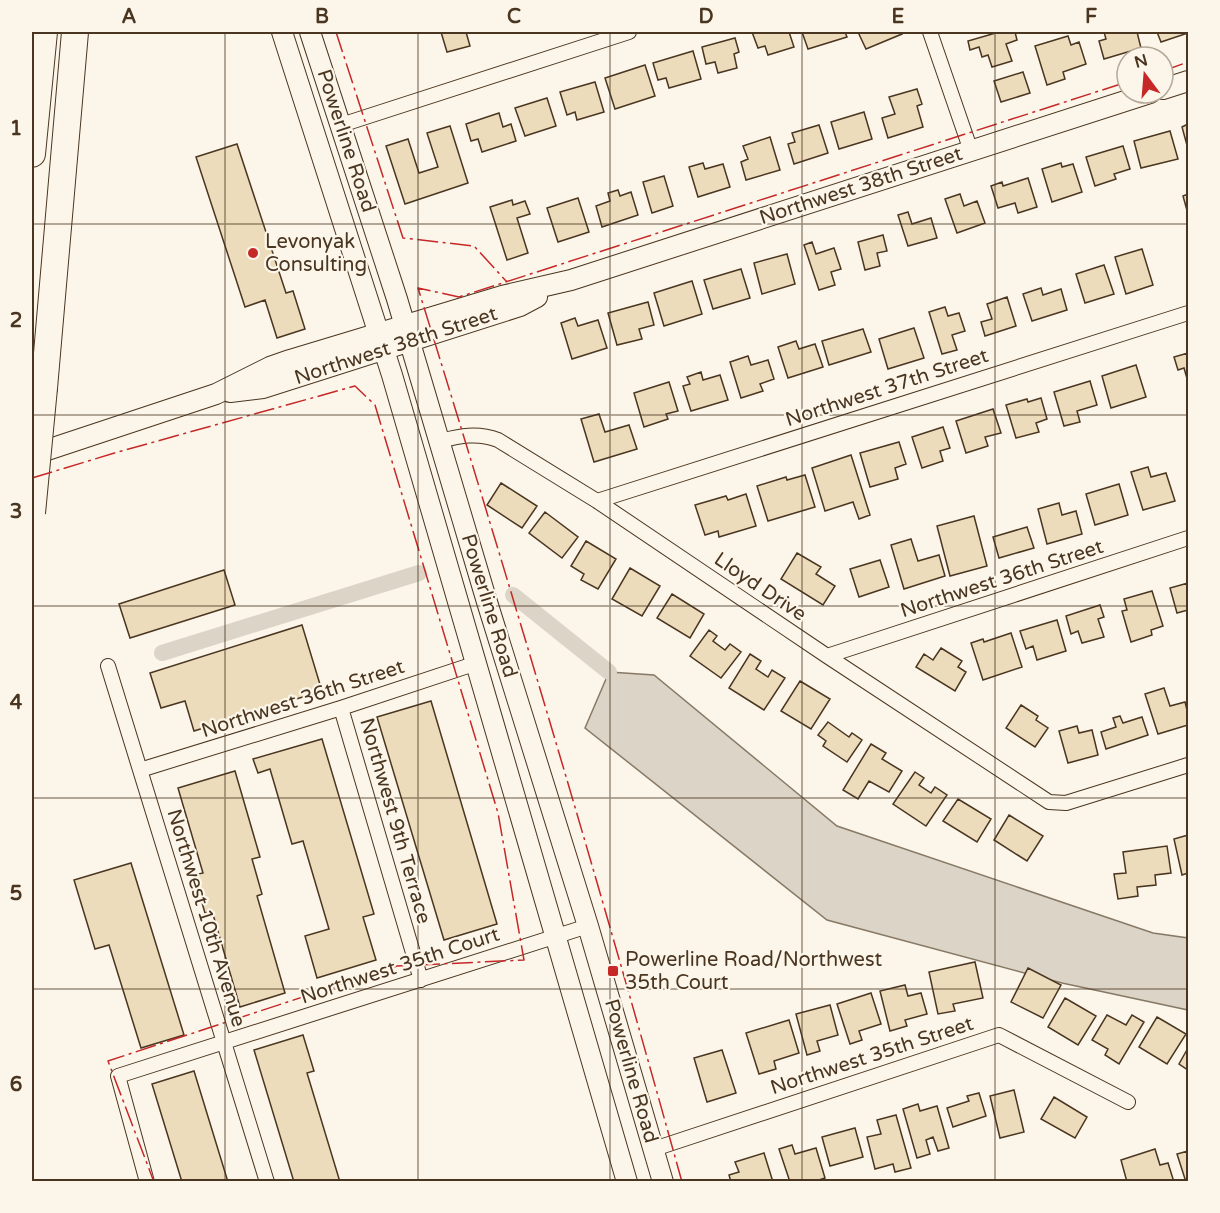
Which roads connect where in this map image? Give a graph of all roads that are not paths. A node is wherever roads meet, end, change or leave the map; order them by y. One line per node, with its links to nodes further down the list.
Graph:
1 (44, 32): 10 (highway)
2 (75, 32): 17 (highway, bridge)
3 (282, 32): 13 (main road, Powerline Road)
4 (310, 32): 8 (main road, Powerline Road)
5 (630, 32): 8 (street)
6 (930, 32): 9 (street)
7 (1115, 104): 9 (main road, Northwest 38th Street)
8 (341, 125): 12 (main road, Powerline Road)
9 (971, 151): 12 (main road, Northwest 38th Street)
10 (32, 154)
11 (1188, 313): 16 (street, Northwest 37th Street)
12 (408, 334): 13 (main road, Northwest 38th Street); 14 (main road, Powerline Road)
13 (381, 342): 15 (main road, Northwest 38th Street); 20 (main road, Powerline Road)
14 (439, 441): 16 (street, Lloyd Drive); 25 (main road, Powerline Road)
15 (32, 455)
16 (597, 501): 19 (street, Lloyd Drive)
17 (32, 513)
18 (1188, 538): 19 (street, Northwest 36th Street)
19 (827, 656): 23 (street, Lloyd Drive)
20 (477, 663): 22 (street, Northwest 36th Street); 26 (main road, Powerline Road)
21 (108, 666): 24 (street, Northwest 10th Avenue)
22 (341, 708): 24 (street, Northwest 36th Street); 27 (street, Northwest 9th Terrace)
23 (1188, 765)
24 (140, 770): 28 (street, Northwest 10th Avenue)
25 (588, 926): 26 (street, Northwest 35th Court); 30 (main road, Powerline Road)
26 (554, 936): 27 (street, Northwest 35th Court); 33 (main road, Powerline Road)
27 (421, 980): 28 (street, Northwest 35th Court)
28 (224, 1044): 31 (street, Northwest 35th Court); 32 (street, Northwest 10th Avenue)
29 (1128, 1102): 30 (street, Northwest 35th Street)
30 (654, 1149): 34 (main road, Powerline Road)
31 (147, 1182)
32 (267, 1182)
33 (627, 1182)
34 (663, 1182)

